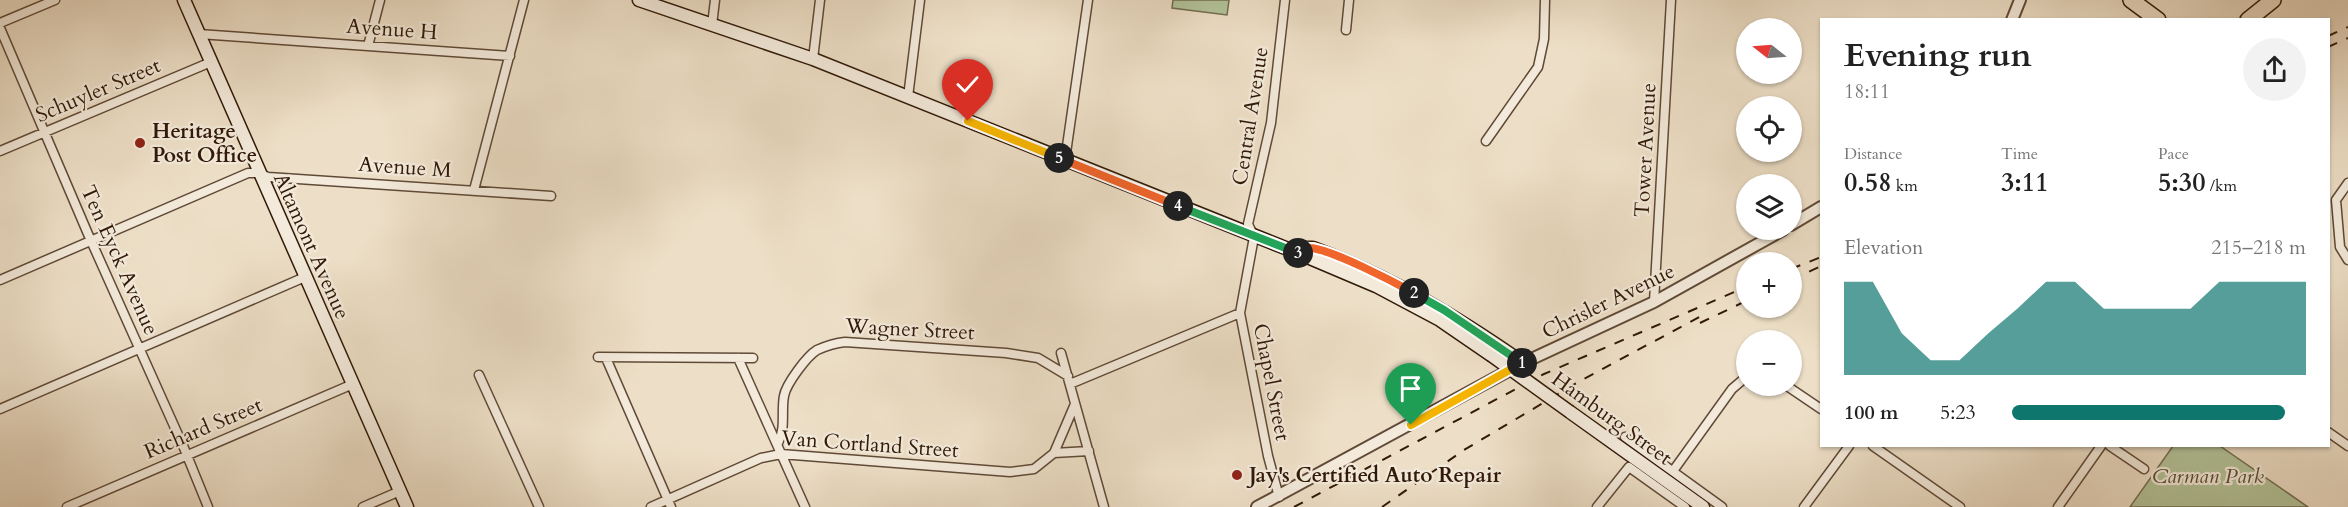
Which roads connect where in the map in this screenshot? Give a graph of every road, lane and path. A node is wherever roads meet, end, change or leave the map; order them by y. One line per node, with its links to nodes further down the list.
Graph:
1 (55, 0): 20 (street)
2 (184, 0): 24 (main road, Altamont Avenue)
3 (380, 0): 25 (street)
4 (524, 0): 26 (street)
5 (639, 0): 21 (main road, Hamburg Street)
6 (715, 0): 21 (street)
7 (820, 0): 27 (street)
8 (920, 0): 29 (street)
9 (1088, 0): 33 (street)
10 (1285, 0): 41 (street, Central Avenue)
11 (1349, 0): 23 (street)
12 (1545, 0): 31 (street)
13 (1671, 0): 48 (street, Tower Avenue)
14 (2019, 0): 17 (street)
15 (2131, 0): 18 (highway)
16 (2273, 0): 19 (highway)
17 (2013, 18)
18 (2155, 18)
19 (2250, 18)
20 (0, 23)
21 (712, 25): 27 (main road, Hamburg Street)
22 (0, 28): 30 (street, Ten Eyck Avenue)
23 (1346, 30)
24 (199, 34): 25 (street, Avenue H); 28 (main road, Altamont Avenue)
25 (368, 46): 26 (street, Avenue H)
26 (510, 56): 36 (street)
27 (813, 59): 29 (main road, Hamburg Street)
28 (211, 62): 30 (street, Schuyler Street); 34 (main road, Altamont Avenue)
29 (908, 97): 33 (main road, Hamburg Street)
30 (45, 132): 32 (street, Schuyler Street); 43 (street, Ten Eyck Avenue)
31 (1486, 141)
32 (0, 151)
33 (1065, 160): 41 (main road, Hamburg Street)
34 (258, 173): 36 (street, Avenue M); 43 (street); 46 (main road, Altamont Avenue)
35 (2348, 183): 38 (street)
36 (474, 190): 37 (street, Avenue M)
37 (551, 196)
38 (2332, 199): 45 (street)
39 (1820, 208): 40 (street)
40 (1802, 218)
41 (1254, 237): 44 (main road, Hamburg Street); 49 (street, Chapel Street)
42 (1766, 240): 48 (street, Chrisler Avenue)
43 (91, 241): 47 (street); 50 (street, Ten Eyck Avenue)
44 (1298, 253): 54 (main road); 91 (main road, Hamburg Street, bridge)
45 (2348, 260)
46 (305, 277): 50 (street); 57 (main road, Altamont Avenue)
47 (0, 280)
48 (1654, 302): 54 (street, Chrisler Avenue)
49 (1240, 314): 56 (street); 78 (street, Chapel Street)
50 (139, 349): 62 (street); 73 (street, Ten Eyck Avenue)
51 (1061, 353): 56 (street)
52 (738, 358): 53 (street); 65 (street); 79 (street)
53 (753, 358)
54 (1523, 363): 78 (street, Chrisler Avenue)
55 (479, 375): 84 (street)
56 (1069, 380): 60 (street); 65 (street, Wagner Street)
57 (353, 384): 73 (street, Richard Street); 77 (main road, Altamont Avenue)
58 (1736, 386): 76 (street)
59 (1802, 396): 61 (street)
60 (1075, 404): 71 (street); 72 (street)
61 (1820, 408)
62 (0, 409)
63 (2330, 433): 66 (street)
64 (1625, 437): 76 (street)
65 (778, 443): 74 (street)
66 (2348, 446)
67 (1847, 447): 93 (street)
68 (1874, 447): 94 (street)
69 (2100, 447): 95 (street)
70 (2111, 447): 75 (street)
71 (1089, 451): 72 (street); 87 (street)
72 (1054, 453): 74 (street, Van Cortland Street)
73 (187, 454): 80 (street, Richard Street); 81 (street, Ten Eyck Avenue)
74 (782, 454): 79 (street, Van Cortland Street); 86 (street)
75 (2144, 469)
76 (1673, 471): 92 (street)
77 (400, 491): 82 (street); 83 (main road, Altamont Avenue)
78 (1279, 497): 88 (street, Chrisler Avenue)
79 (669, 503): 85 (street, Van Cortland Street)
80 (67, 507)
81 (208, 507)
82 (363, 507)
83 (407, 507)
84 (539, 507)
85 (651, 507)
86 (805, 507)
87 (1104, 507)
88 (1257, 507)
89 (1597, 507): 90 (street)
90 (1685, 507)
91 (1703, 507)
92 (1722, 507)
93 (1804, 507)
94 (1960, 507)
95 (2058, 507)

